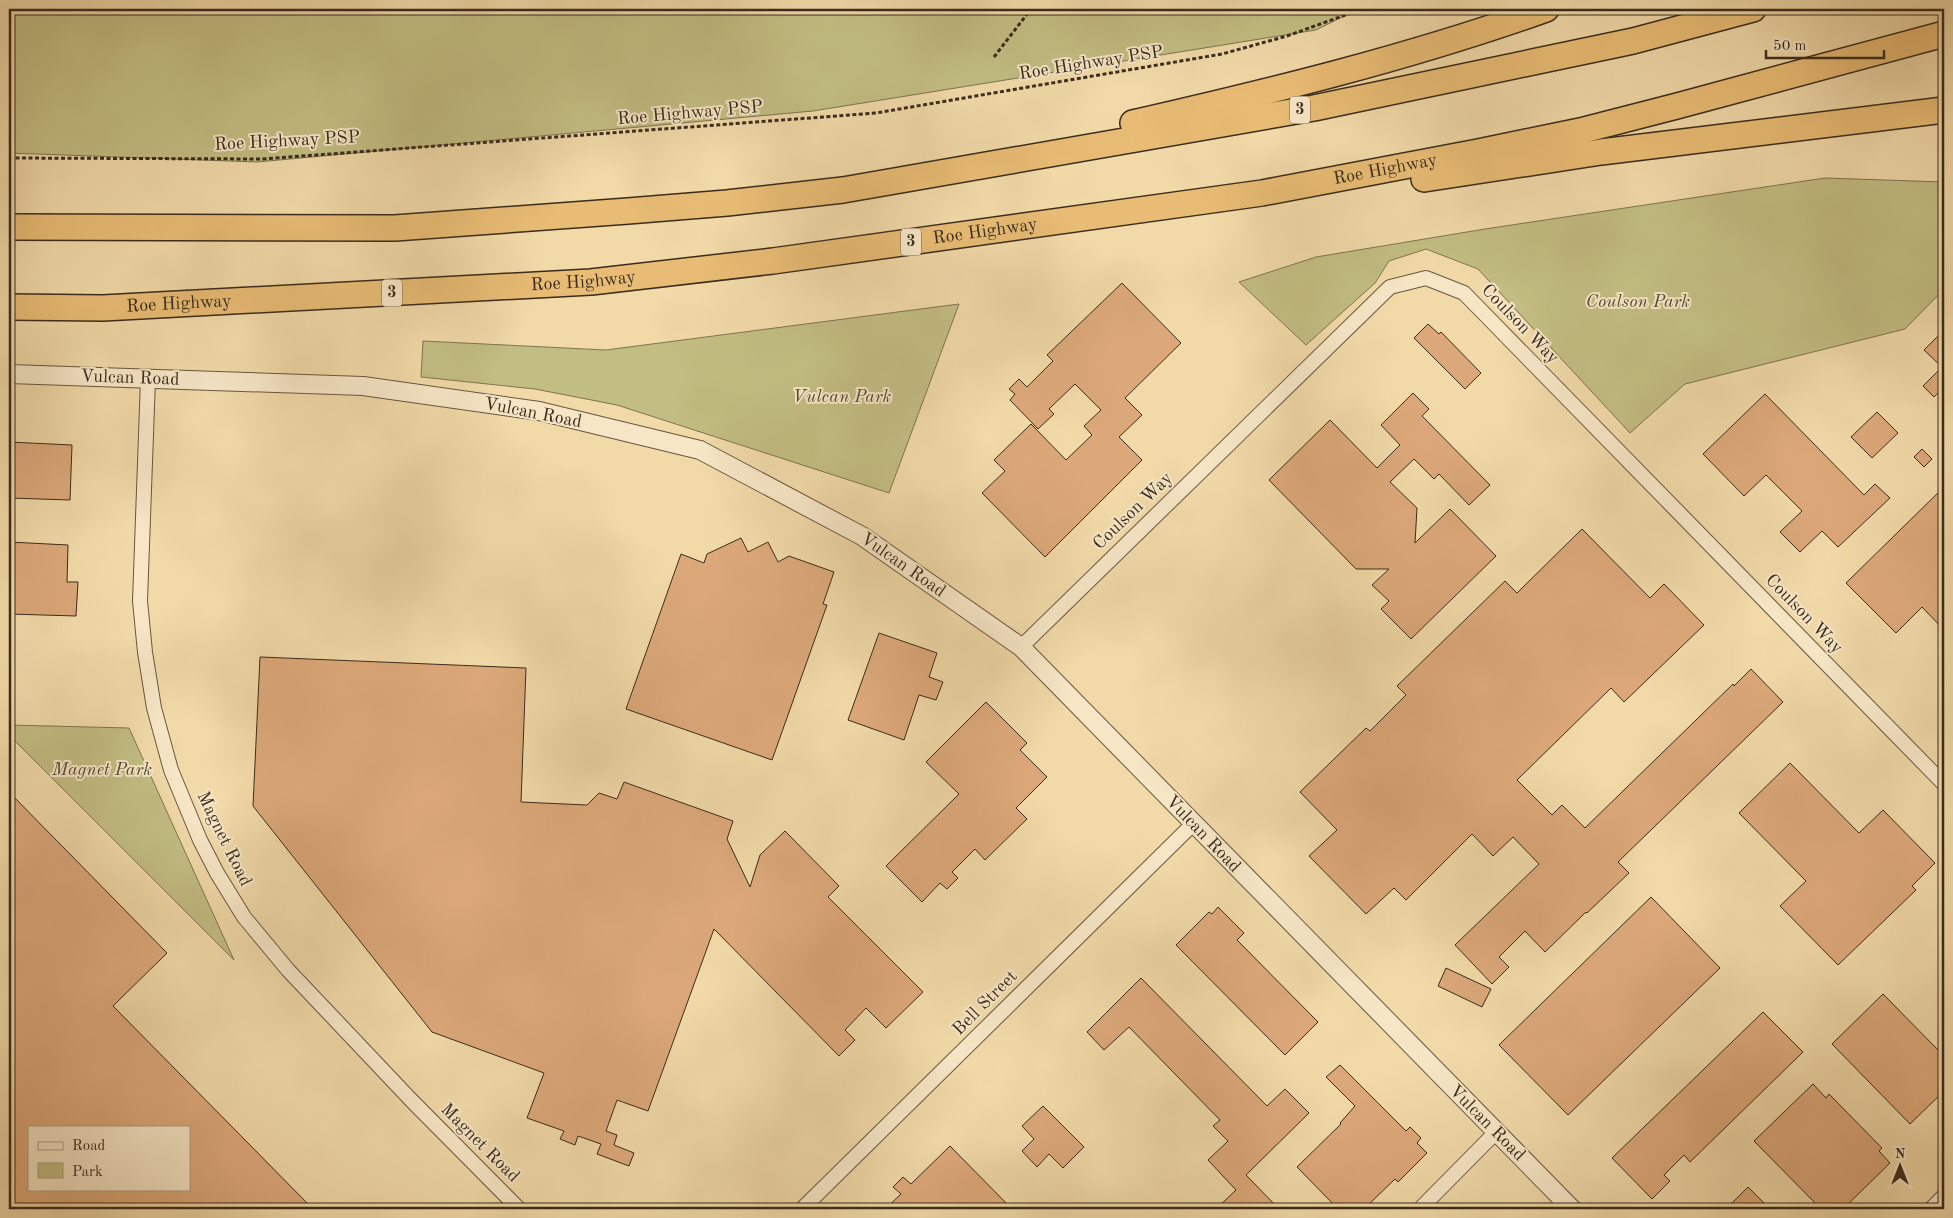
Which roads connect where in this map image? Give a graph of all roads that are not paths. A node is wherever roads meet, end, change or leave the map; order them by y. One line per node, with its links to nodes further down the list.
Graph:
1 (1546, 9): 5 (highway)
2 (1753, 9): 5 (highway, 3)
3 (1944, 34): 6 (highway, Roe Highway / 3)
4 (1944, 110): 6 (highway)
5 (843, 190): 7 (highway, 3)
6 (1262, 193): 8 (highway, Roe Highway / 3)
7 (9, 227)
8 (9, 307)
9 (9, 374): 10 (street, Vulcan Road)
10 (148, 379): 11 (street, Vulcan Road); 16 (street, Magnet Road)
11 (1021, 647): 12 (street, Coulson Way); 13 (street, Vulcan Road)
12 (1944, 784)
13 (1193, 824): 14 (street, Vulcan Road); 17 (street, Bell Street)
14 (1496, 1132): 18 (street); 19 (street, Vulcan Road)
15 (1944, 1196): 20 (street)
16 (519, 1209)
17 (802, 1209)
18 (1420, 1209)
19 (1572, 1209)
20 (1931, 1209)

